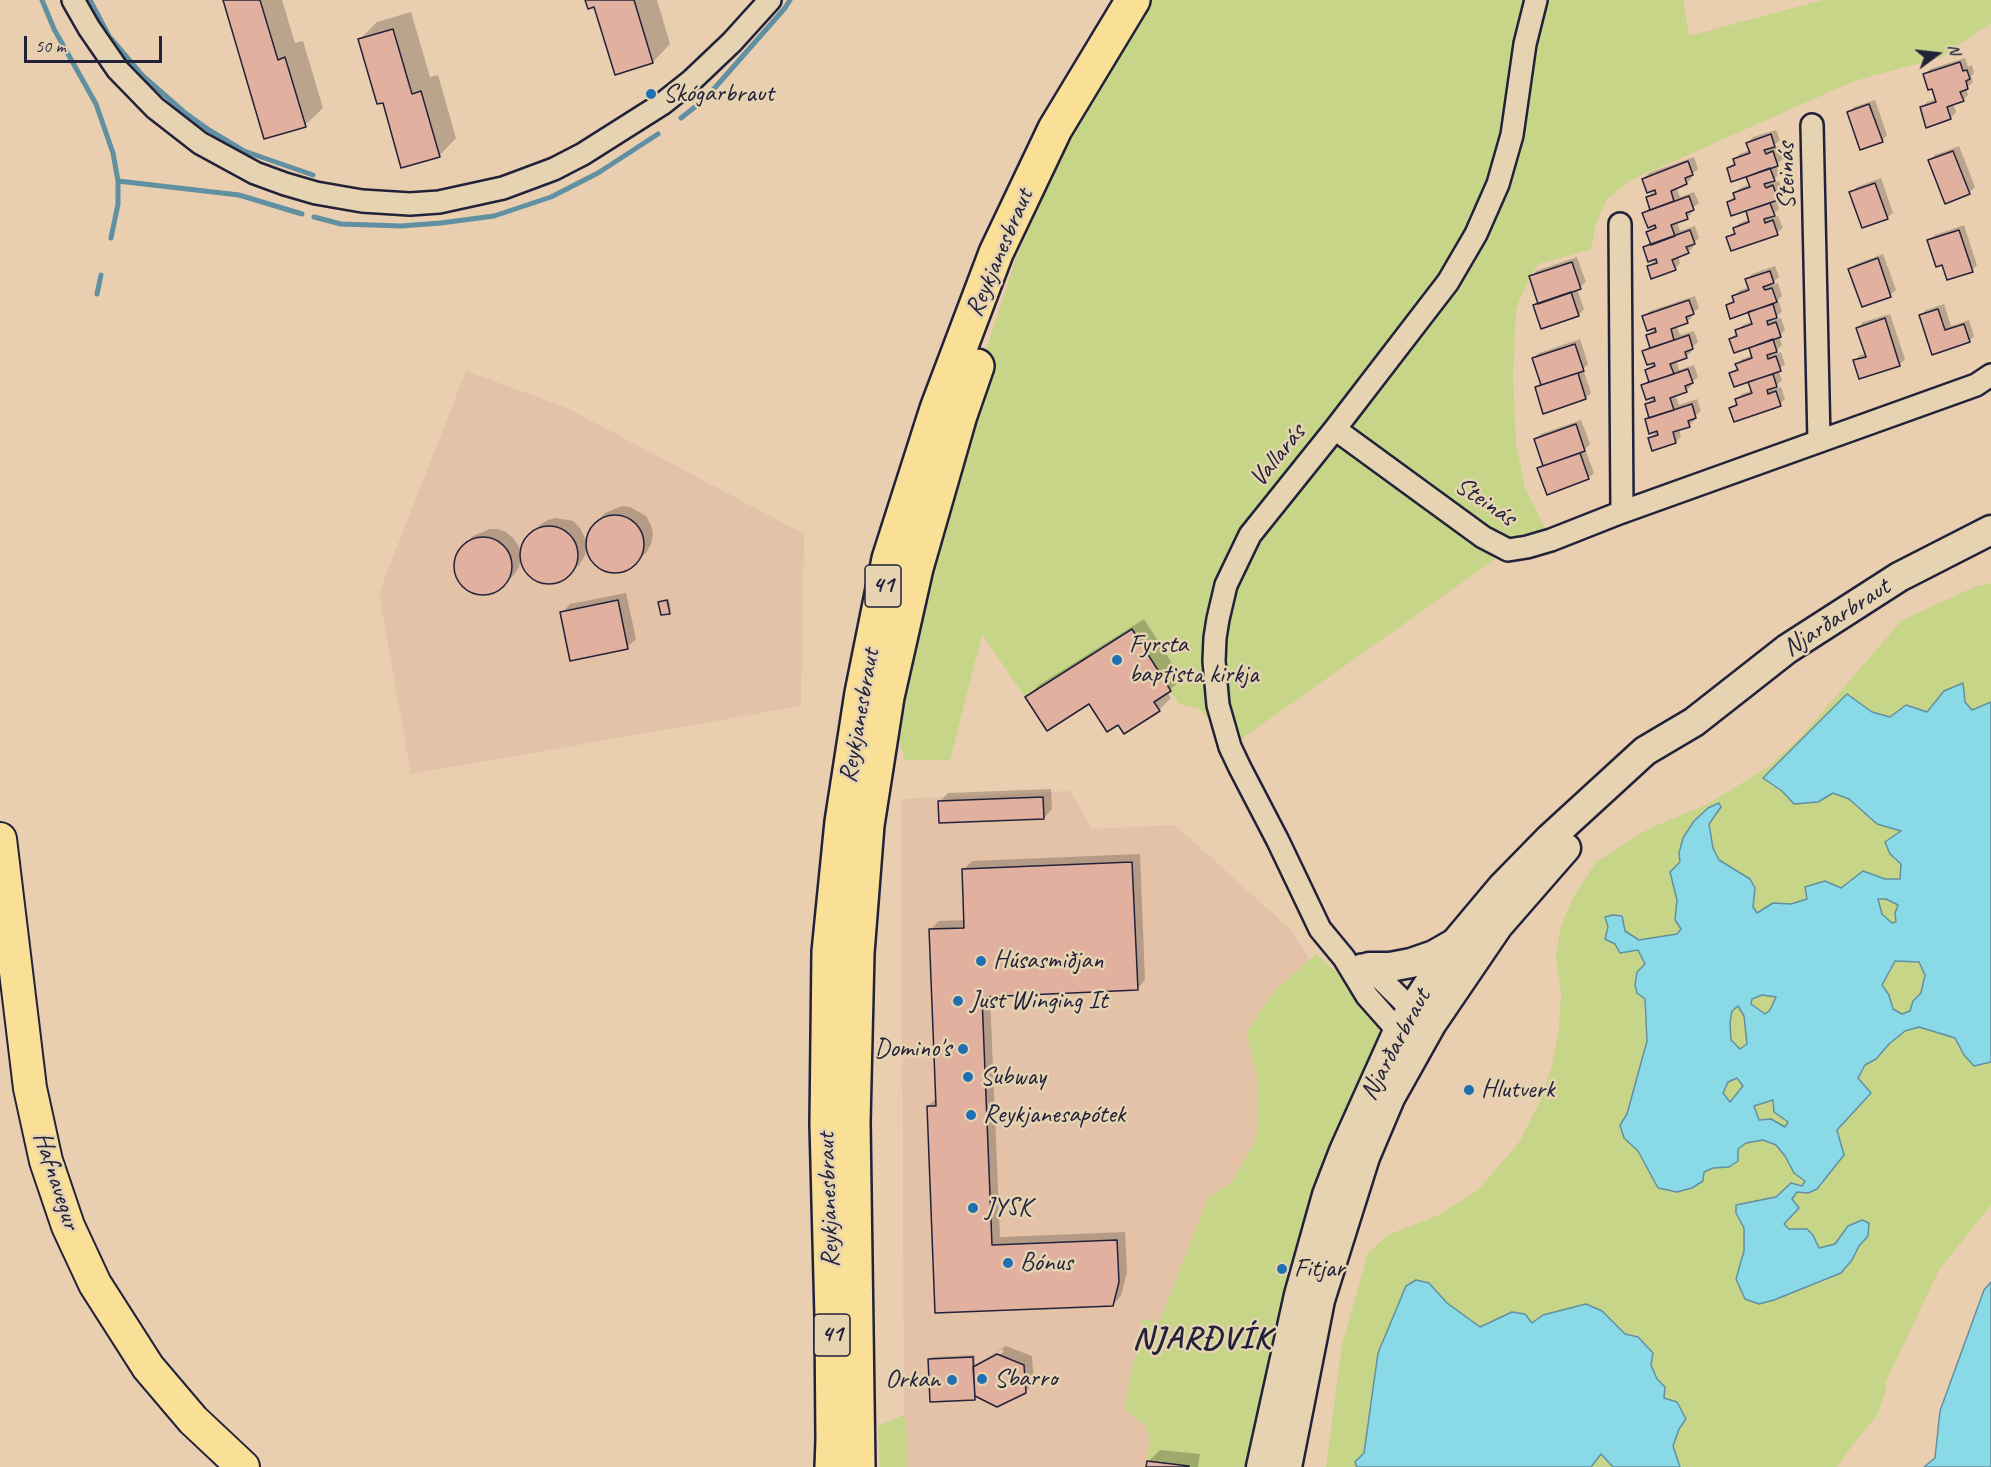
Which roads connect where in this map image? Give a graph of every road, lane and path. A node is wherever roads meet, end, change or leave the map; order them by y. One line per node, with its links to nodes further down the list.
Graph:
1 (73, 0): 2 (street)
2 (770, 0)
3 (1536, 0): 8 (street, Vallarás)
4 (1128, 8): 18 (highway, Reykjanesbraut / 41); 19 (highway, Reykjanesbraut / 41)
5 (1812, 125): 9 (street, Steinás)
6 (1620, 224): 10 (street)
7 (1991, 375): 9 (street, Steinás)
8 (1335, 429): 10 (street, Steinás); 15 (street, Vallarás)
9 (1819, 441): 10 (street, Steinás)
10 (1622, 512)
11 (1991, 530): 12 (main road, Njarðarbraut)
12 (1694, 722): 14 (main road, Njarðarbraut); 16 (main road, Njarðarbraut)
13 (0, 839): 17 (main road, Hafnavegur)
14 (1455, 943): 15 (main road); 16 (main road, Njarðarbraut)
15 (1357, 963): 16 (street, Vallarás)
16 (1415, 1027): 20 (main road, Njarðarbraut); 21 (main road, Njarðarbraut)
17 (243, 1467)
18 (832, 1467)
19 (858, 1467)
20 (1261, 1467)
21 (1287, 1467)

